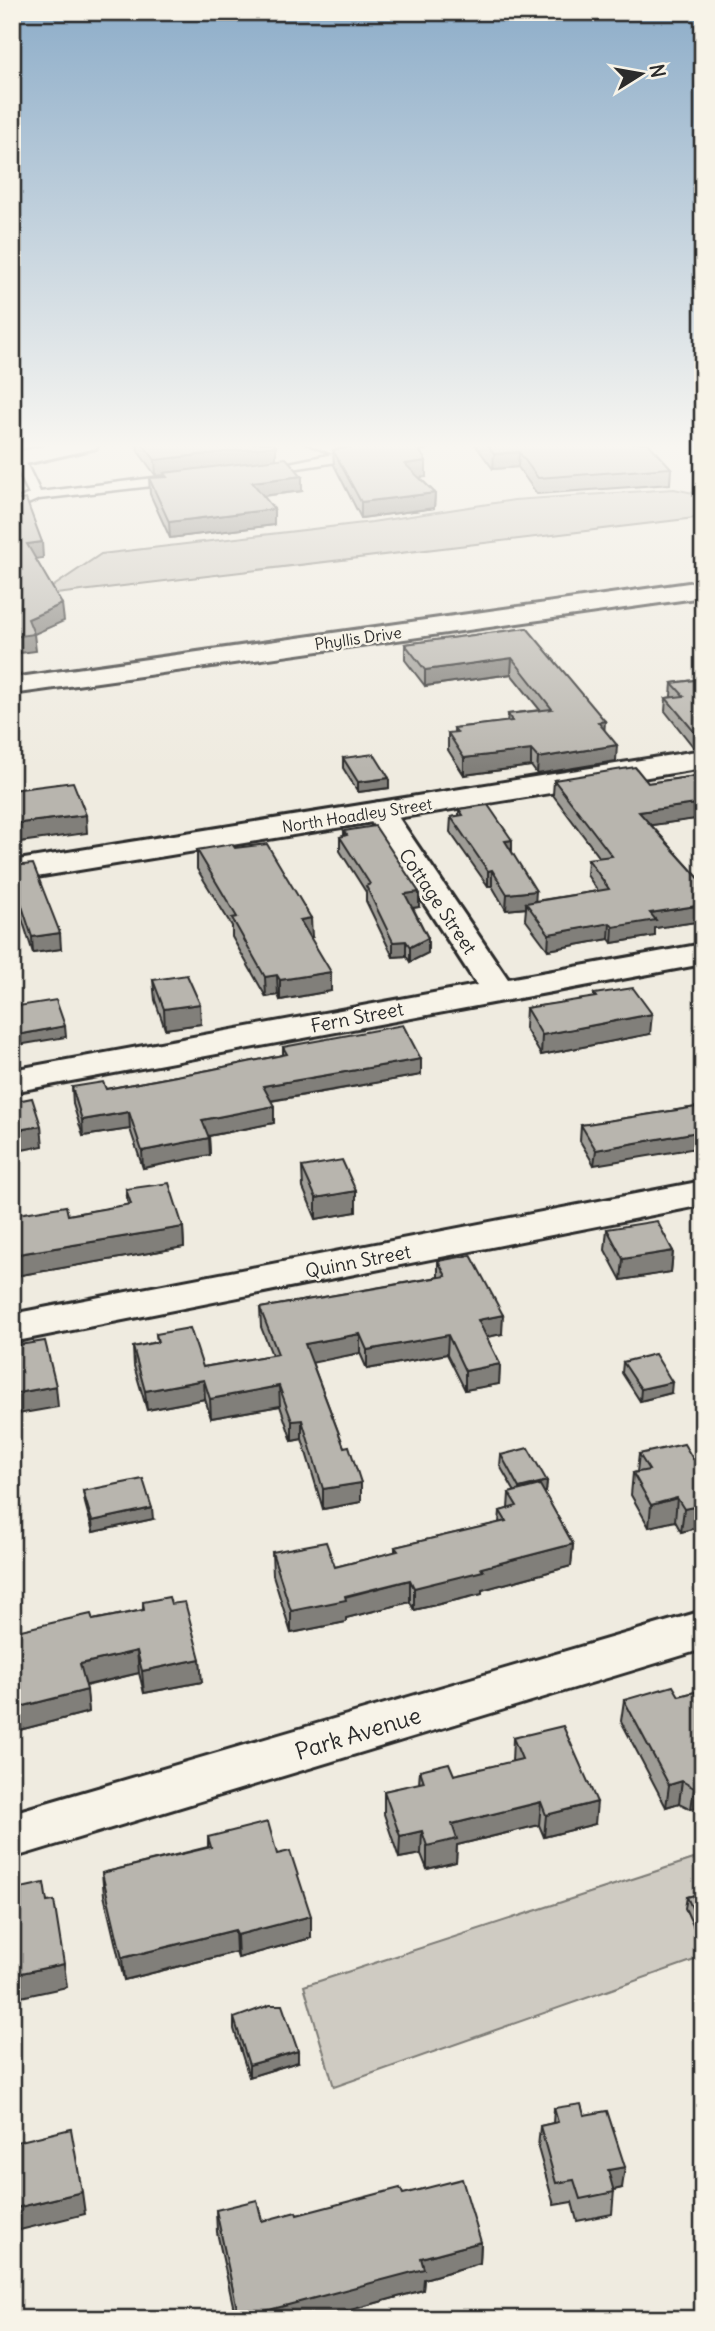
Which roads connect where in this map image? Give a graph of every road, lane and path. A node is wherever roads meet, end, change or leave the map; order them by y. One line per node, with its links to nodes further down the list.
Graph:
1 (703, 589): 2 (street, Phyllis Drive)
2 (12, 686)
3 (703, 759): 4 (street, North Hoadley Street)
4 (379, 811): 5 (street, North Hoadley Street); 7 (street, Cottage Street)
5 (12, 871)
6 (703, 954): 7 (street, Fern Street)
7 (498, 990): 8 (street, Fern Street)
8 (12, 1081)
9 (703, 1193): 10 (street, Quinn Street)
10 (12, 1328)
11 (703, 1630): 12 (street, Park Avenue)
12 (12, 1836)

